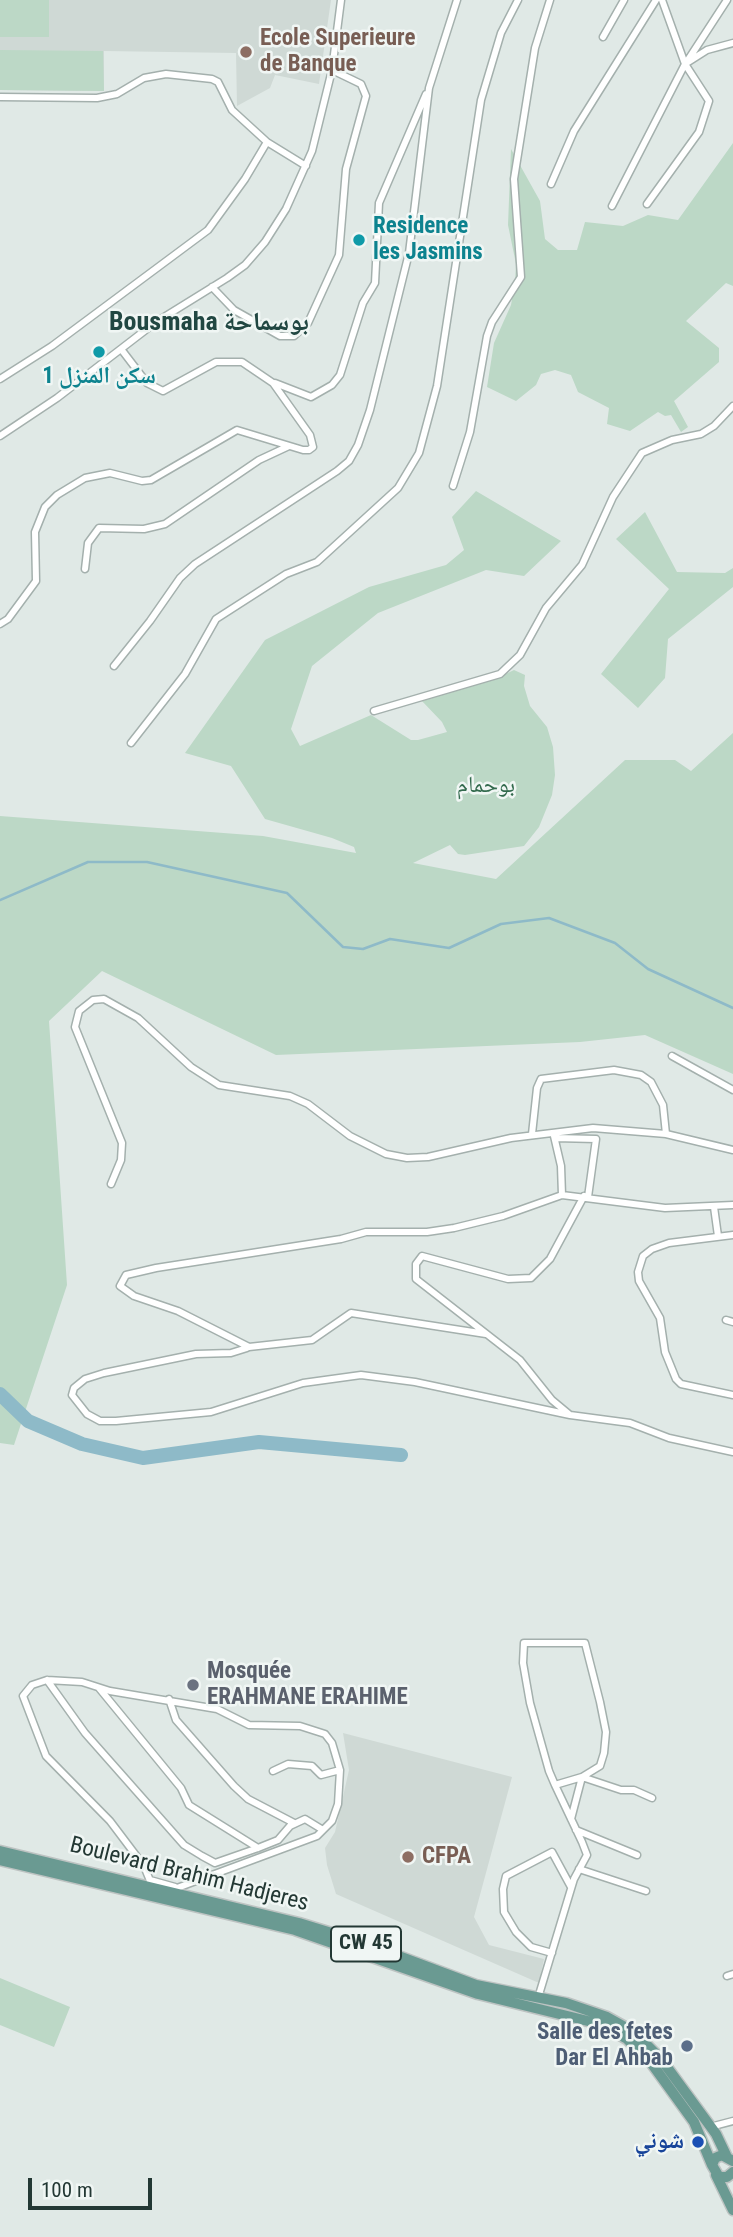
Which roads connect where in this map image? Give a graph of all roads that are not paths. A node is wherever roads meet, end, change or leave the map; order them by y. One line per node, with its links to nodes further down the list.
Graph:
1 (341, 0): 12 (street)
2 (457, 0): 13 (street)
3 (518, 0): 32 (street)
4 (550, 0): 27 (street)
5 (624, 0): 9 (street)
6 (656, 0): 17 (street)
7 (662, 0): 11 (street)
8 (727, 0): 11 (street)
9 (603, 37)
10 (733, 43): 11 (street)
11 (685, 64): 18 (street); 19 (street)
12 (332, 70): 16 (street); 20 (street)
13 (429, 88): 23 (street); 30 (street)
14 (0, 97): 15 (street)
15 (267, 142): 16 (street); 22 (street)
16 (306, 166): 20 (street)
17 (551, 184)
18 (647, 204)
19 (612, 206)
20 (212, 287): 21 (street)
21 (121, 349): 23 (street); 25 (street)
22 (0, 379)
23 (273, 383): 26 (street)
24 (733, 406): 31 (street)
25 (0, 436)
26 (289, 446): 28 (street); 29 (street)
27 (453, 486)
28 (85, 569)
29 (0, 624)
30 (114, 666)
31 (374, 711)
32 (131, 743)
33 (672, 1056): 34 (street)
34 (733, 1090)
35 (598, 1129): 36 (street); 38 (street); 39 (street)
36 (666, 1133): 37 (street); 40 (street)
37 (532, 1134): 38 (street); 41 (street)
38 (554, 1134): 39 (street); 42 (street)
39 (596, 1139): 43 (street)
40 (733, 1150)
41 (111, 1184)
42 (562, 1195): 43 (street); 49 (street)
43 (586, 1196): 45 (street); 48 (street)
44 (733, 1205): 45 (street)
45 (713, 1207): 47 (street)
46 (733, 1235): 47 (street)
47 (718, 1236): 50 (street)
48 (486, 1334): 49 (street); 51 (street)
49 (249, 1347): 51 (street)
50 (733, 1395)
51 (570, 1415): 52 (street)
52 (733, 1452)
53 (47, 1680): 54 (street); 65 (street); 71 (street)
54 (97, 1685): 55 (street); 65 (street)
55 (169, 1699): 56 (street); 62 (street)
56 (340, 1770): 57 (street); 63 (street)
57 (273, 1771)
58 (582, 1777): 59 (street); 59 (street); 60 (street); 61 (street)
59 (555, 1785): 61 (street)
60 (652, 1798)
61 (571, 1819): 64 (street)
62 (295, 1823): 63 (street); 65 (street)
63 (323, 1830): 71 (street)
64 (576, 1830): 67 (street); 69 (street)
65 (258, 1848)
66 (0, 1851): 71 (main road, Boulevard Brahim Hadjeres / CW 45)
67 (638, 1855)
68 (0, 1860): 71 (main road)
69 (579, 1869): 70 (street); 72 (street)
70 (571, 1886): 73 (street); 73 (street)
71 (161, 1889): 74 (main road, Boulevard Brahim Hadjeres / CW 45); 75 (main road)
72 (646, 1891)
73 (552, 1953): 74 (street)
74 (538, 1998): 75 (main road, Boulevard Brahim Hadjeres / CW 45)
75 (690, 2108): 77 (main road, CW 45); 79 (main road, CW 45)
76 (733, 2121): 77 (street)
77 (710, 2127): 78 (main road, CW 45)
78 (730, 2158): 79 (main road)
79 (714, 2170): 80 (main road); 81 (main road)
80 (733, 2172)
81 (733, 2210)

